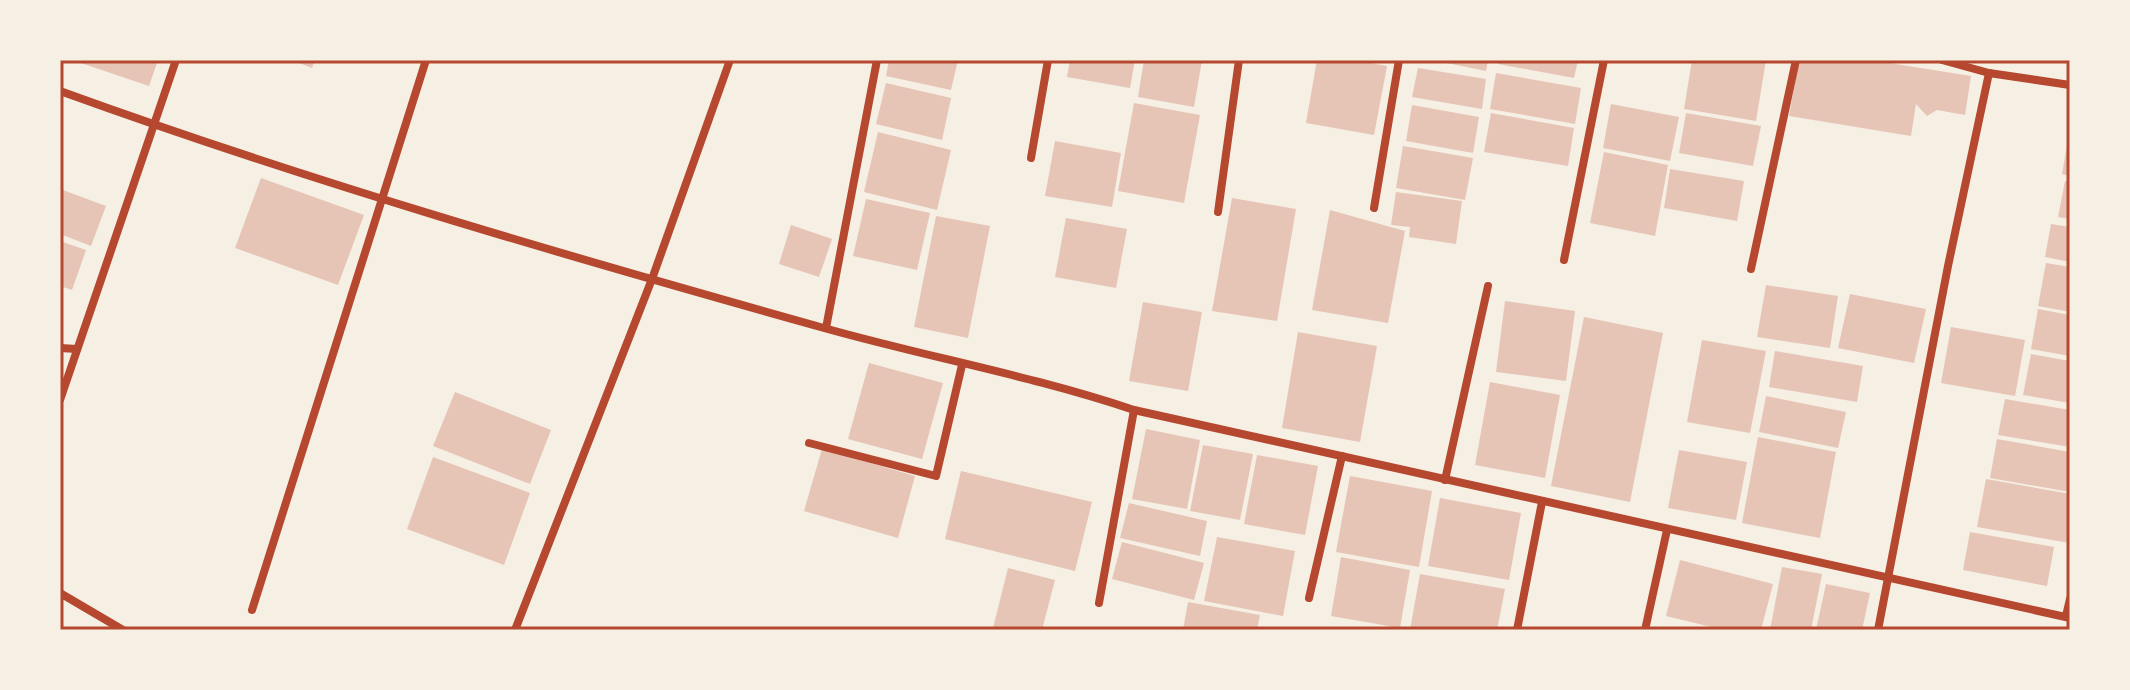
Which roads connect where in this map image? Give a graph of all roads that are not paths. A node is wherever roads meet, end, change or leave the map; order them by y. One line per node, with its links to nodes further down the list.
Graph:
1 (176, 60): 14 (street)
2 (426, 60): 16 (street)
3 (730, 60): 21 (street)
4 (877, 60): 23 (street)
5 (1048, 60): 15 (street)
6 (1239, 60): 18 (street)
7 (1399, 60): 17 (street)
8 (1604, 60): 19 (street)
9 (1796, 60): 20 (street)
10 (1942, 60): 11 (street)
11 (1989, 73): 12 (street); 34 (street)
12 (2070, 85)
13 (60, 91): 14 (street)
14 (153, 124): 16 (street); 25 (street)
15 (1031, 158)
16 (380, 199): 21 (street); 39 (street)
17 (1374, 208)
18 (1218, 212)
19 (1564, 260)
20 (1751, 269)
21 (652, 279): 23 (street); 42 (street)
22 (1488, 286): 31 (street)
23 (826, 328): 26 (street)
24 (60, 348): 25 (street)
25 (77, 349): 27 (street)
26 (962, 365): 28 (street); 29 (street)
27 (60, 400)
28 (1134, 410): 30 (street); 38 (street)
29 (809, 443)
30 (1342, 456): 31 (street); 36 (street)
31 (1445, 480): 32 (street)
32 (1542, 502): 33 (street); 43 (street)
33 (1667, 530): 34 (street); 44 (street)
34 (1891, 576): 40 (street); 45 (street)
35 (60, 593): 41 (street)
36 (1309, 598)
37 (2070, 599): 40 (street)
38 (1099, 603)
39 (252, 610)
40 (2068, 617)
41 (123, 630)
42 (515, 630)
43 (1517, 630)
44 (1645, 630)
45 (1878, 630)

